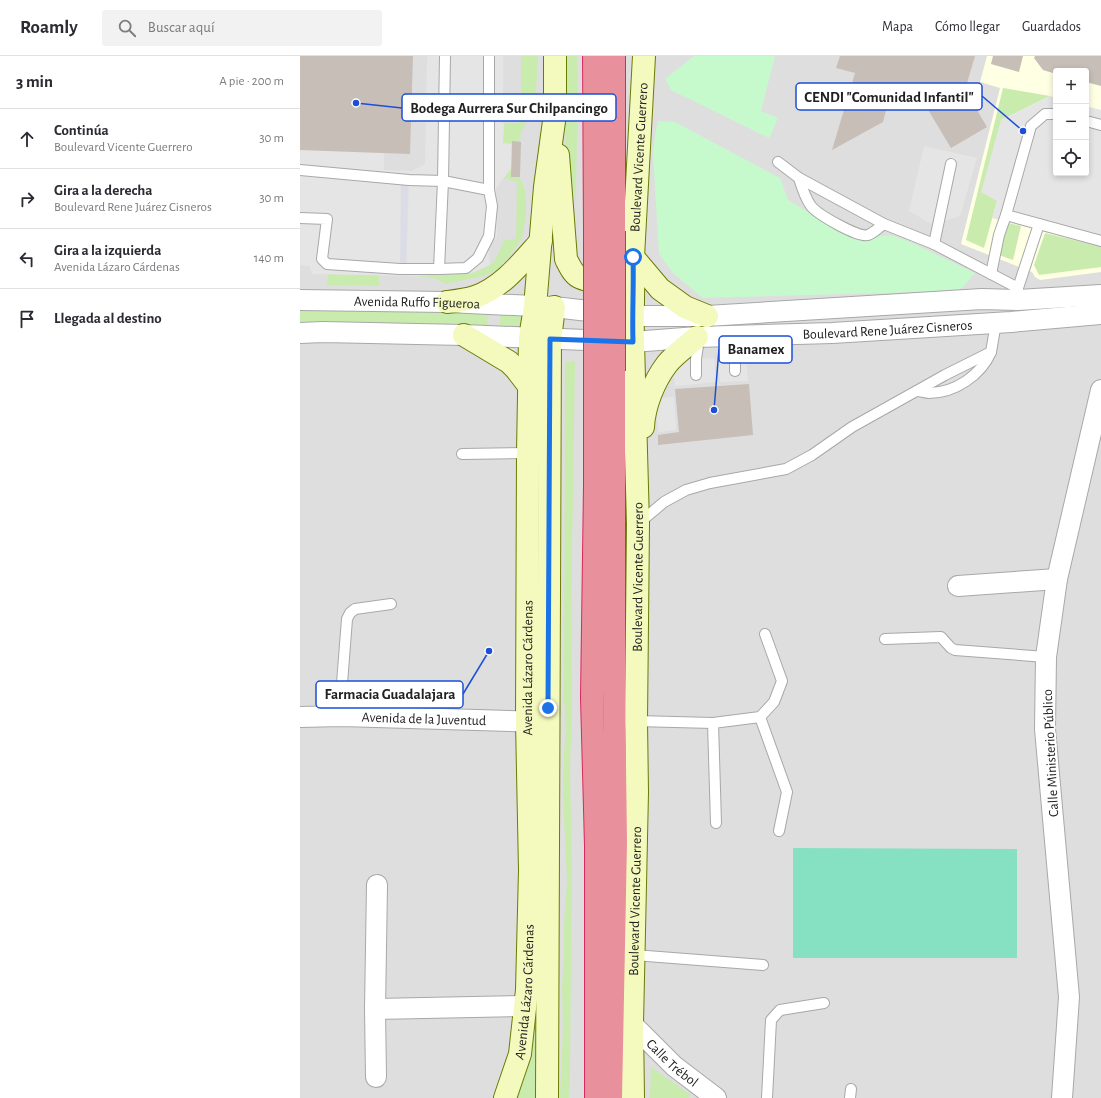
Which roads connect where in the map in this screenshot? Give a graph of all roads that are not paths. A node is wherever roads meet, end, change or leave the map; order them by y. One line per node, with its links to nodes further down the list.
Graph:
1 (445, 56): 15 (lane)
2 (489, 56): 16 (lane)
3 (556, 56): 7 (main road)
4 (594, 56): 21 (highway, Boulevard Vicente Guerrero)
5 (614, 56): 21 (highway, Boulevard Vicente Guerrero)
6 (644, 56): 25 (main road, Boulevard Vicente Guerrero)
7 (555, 114): 22 (main road); 25 (main road)
8 (1053, 114): 18 (lane)
9 (1089, 123): 10 (lane)
10 (1101, 125)
11 (778, 162): 14 (lane)
12 (951, 164): 24 (lane)
13 (300, 170): 15 (lane)
14 (799, 178): 19 (lane); 19 (lane)
15 (443, 181): 16 (lane); 26 (lane)
16 (489, 190): 26 (lane)
17 (300, 218): 26 (lane)
18 (1005, 218): 20 (lane); 27 (lane)
19 (884, 224): 24 (lane)
20 (1038, 227): 23 (lane); 28 (lane)
21 (604, 231): 44 (highway, Boulevard Vicente Guerrero, bridge)
22 (541, 241): 31 (main road); 32 (main road)
23 (1101, 241)
24 (934, 244): 27 (lane)
25 (633, 264): 34 (main road, Boulevard Vicente Guerrero); 35 (main road)
26 (439, 269)
27 (991, 274): 28 (lane)
28 (1018, 294): 29 (street, Boulevard Rene Juárez Cisneros); 35 (street, Boulevard Rene Juárez Cisneros)
29 (1101, 294)
30 (303, 299): 31 (street, Avenida Ruffo Figueroa)
31 (447, 302): 32 (street, Avenida Ruffo Figueroa)
32 (545, 307): 34 (street, Boulevard Rene Juárez Cisneros); 41 (main road, Avenida Lázaro Cárdenas)
33 (1101, 314): 36 (street, Boulevard Rene Juárez Cisneros)
34 (632, 316): 35 (street, Boulevard Rene Juárez Cisneros); 42 (main road, Boulevard Vicente Guerrero)
35 (707, 316)
36 (996, 323): 39 (street, Boulevard Rene Juárez Cisneros); 43 (lane)
37 (300, 333): 38 (street)
38 (464, 335): 41 (street); 47 (main road)
39 (735, 336): 40 (street, Boulevard Rene Juárez Cisneros); 45 (lane)
40 (698, 337): 42 (street, Boulevard Rene Juárez Cisneros); 46 (lane); 51 (main road)
41 (540, 339): 42 (street, Boulevard Rene Juárez Cisneros); 47 (main road, Avenida Lázaro Cárdenas); 64 (main road, Avenida Lázaro Cárdenas)
42 (633, 342): 51 (main road, Boulevard Vicente Guerrero)
43 (991, 352): 49 (lane); 49 (lane)
44 (604, 370): 78 (highway, Boulevard Vicente Guerrero); 79 (highway, Boulevard Vicente Guerrero)
45 (735, 371)
46 (696, 375)
47 (529, 386): 50 (main road, Avenida Lázaro Cárdenas)
48 (1101, 390): 54 (street, Calle Ministerio Público)
49 (916, 391): 53 (lane)
50 (528, 453): 52 (lane); 64 (main road, Avenida Lázaro Cárdenas)
51 (636, 453): 53 (main road, Boulevard Vicente Guerrero)
52 (462, 454)
53 (638, 524): 63 (main road, Boulevard Vicente Guerrero)
54 (1057, 579): 55 (street); 59 (street, Calle Ministerio Público)
55 (958, 586)
56 (391, 604): 60 (lane)
57 (765, 634): 62 (lane)
58 (885, 639): 59 (lane)
59 (1046, 657): 83 (street, Calle Ministerio Público)
60 (342, 716): 61 (street, Avenida de la Juventud); 64 (street, Avenida de la Juventud)
61 (300, 717)
62 (760, 718): 65 (lane); 67 (lane)
63 (636, 721): 65 (lane); 69 (main road, Boulevard Vicente Guerrero)
64 (538, 722): 72 (main road, Avenida Lázaro Cárdenas); 77 (main road, Avenida Lázaro Cárdenas)
65 (713, 723): 66 (lane)
66 (716, 823)
67 (779, 831)
68 (377, 885): 73 (street)
69 (634, 955): 70 (lane); 74 (main road, Boulevard Vicente Guerrero)
70 (763, 965)
71 (824, 1002): 82 (lane)
72 (525, 1006): 73 (street); 76 (main road, Avenida Lázaro Cárdenas)
73 (375, 1009): 75 (street)
74 (632, 1024): 80 (main road, Boulevard Vicente Guerrero); 81 (street, Calle Trébol)
75 (376, 1077)
76 (505, 1098)
77 (547, 1098)
78 (596, 1098)
79 (611, 1098)
80 (632, 1098)
81 (716, 1098)
82 (767, 1098)
83 (1062, 1098)

